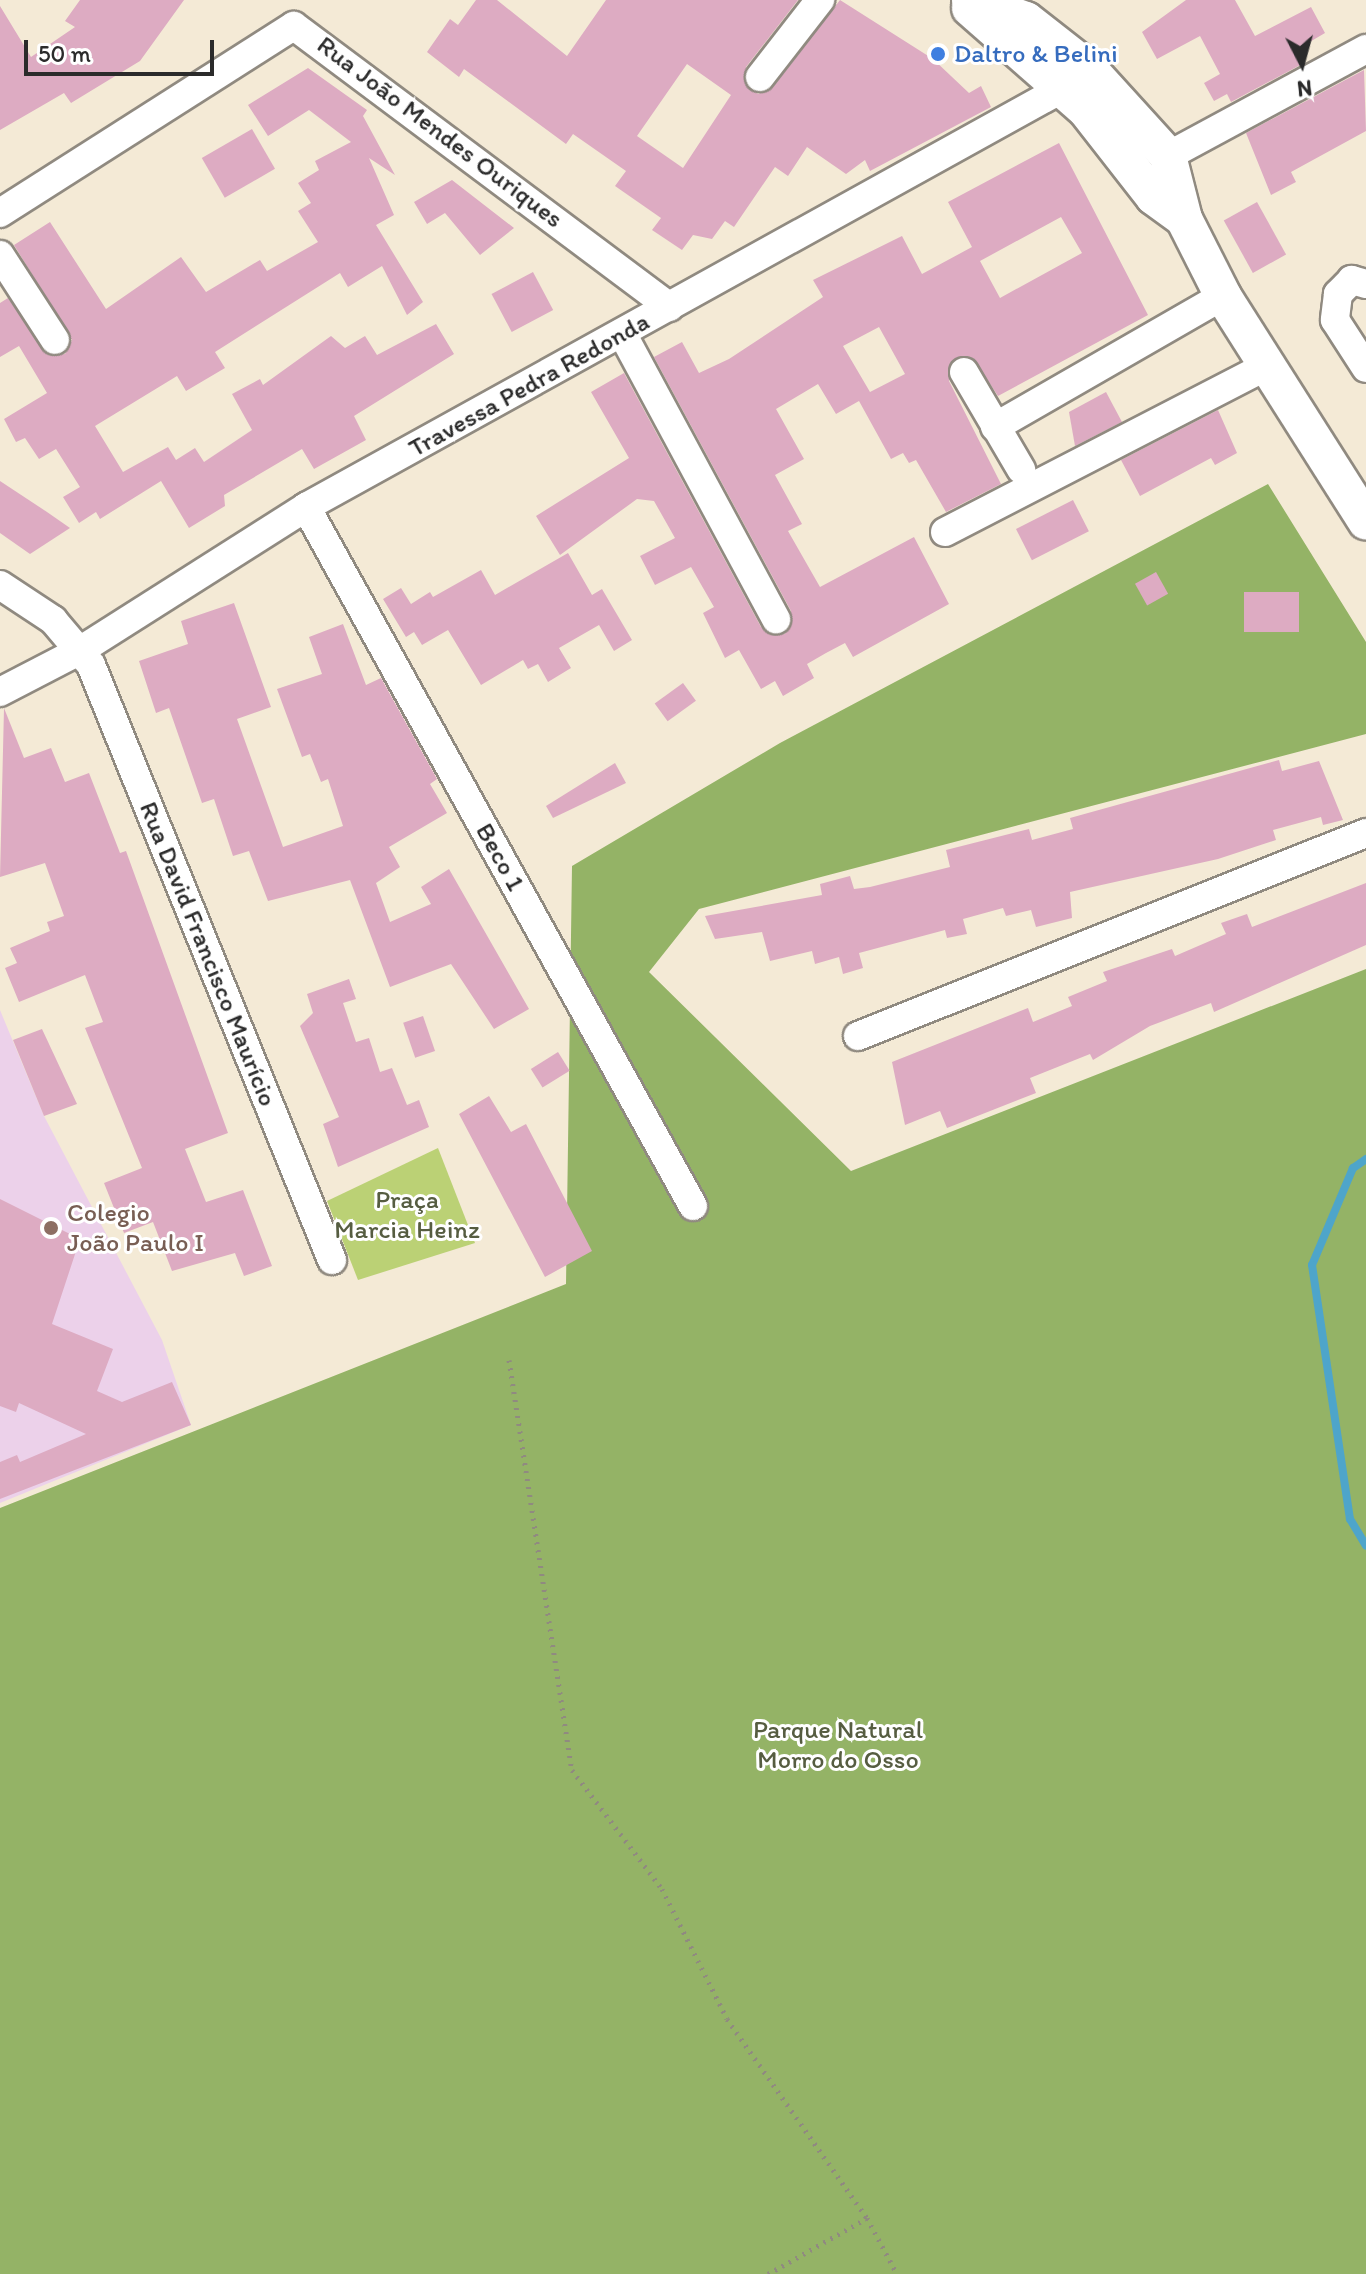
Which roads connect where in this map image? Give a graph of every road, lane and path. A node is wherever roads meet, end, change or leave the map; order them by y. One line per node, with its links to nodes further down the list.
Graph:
1 (820, 0): 6 (street)
2 (961, 0): 7 (main road)
3 (970, 0): 4 (main road)
4 (1052, 41): 7 (street); 8 (main road)
5 (1366, 49): 8 (street)
6 (760, 77)
7 (1063, 88): 10 (main road); 14 (street, Travessa Pedra Redonda)
8 (1168, 156): 10 (main road)
9 (0, 213): 14 (street, Rua João Mendes Ouriques)
10 (1184, 219): 13 (main road)
11 (0, 255): 16 (street)
12 (1366, 284): 18 (street)
13 (1223, 296): 17 (main road); 20 (street)
14 (670, 307): 15 (street, Travessa Pedra Redonda)
15 (623, 335): 22 (street, Travessa Pedra Redonda); 26 (street)
16 (55, 340)
17 (1263, 368): 23 (main road); 24 (street)
18 (1366, 368)
19 (964, 372): 20 (street)
20 (995, 427): 21 (street)
21 (1021, 469)
22 (306, 507): 27 (street, Travessa Pedra Redonda); 31 (street, Beco 1)
23 (1366, 521)
24 (945, 532)
25 (0, 585): 27 (street)
26 (776, 619)
27 (81, 650): 28 (street, Travessa Pedra Redonda); 32 (street, Rua David Francisco Maurício)
28 (0, 692)
29 (1366, 833): 30 (street)
30 (858, 1036)
31 (693, 1206)
32 (332, 1260)
33 (509, 1360): 34 (path)
34 (867, 2218): 35 (path); 36 (path)
35 (768, 2274)
36 (897, 2274)

